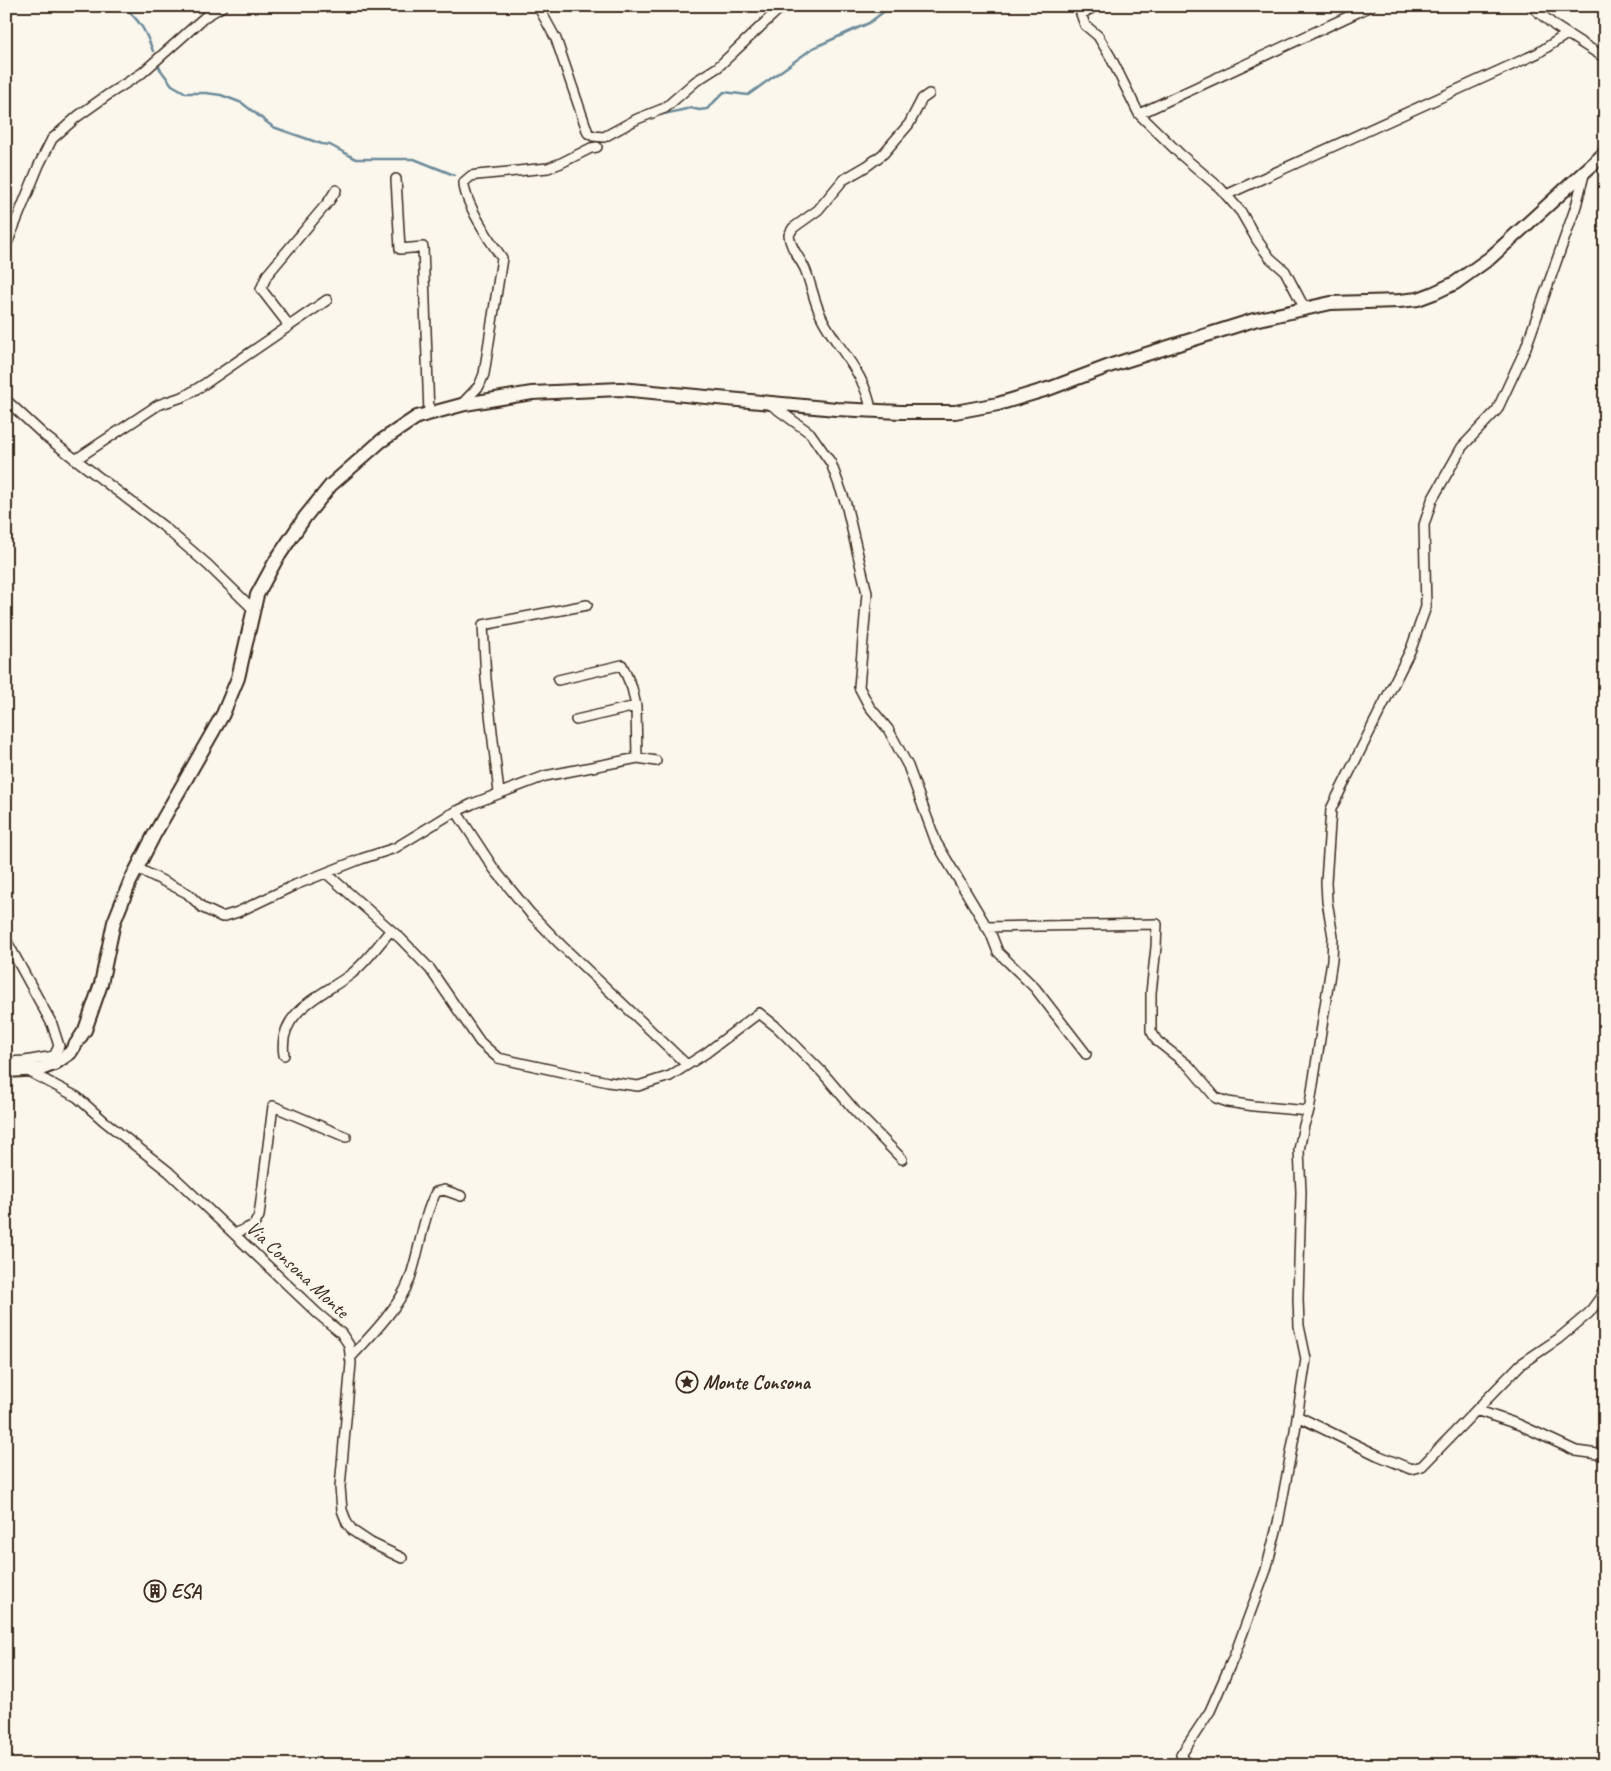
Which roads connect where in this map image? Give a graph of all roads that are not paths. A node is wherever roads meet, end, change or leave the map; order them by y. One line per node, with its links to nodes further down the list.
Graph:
1 (223, 6): 17 (street)
2 (538, 6): 3 (street)
3 (794, 6)
4 (1096, 6): 10 (street)
5 (1371, 6): 10 (street)
6 (1531, 6): 7 (street)
7 (1567, 34): 8 (street); 16 (street)
8 (1605, 58)
9 (929, 94): 24 (street)
10 (1139, 114): 16 (street)
11 (596, 148): 23 (street)
12 (1605, 153): 13 (main road)
13 (1585, 171): 19 (main road); 47 (street)
14 (396, 179): 25 (street)
15 (336, 190): 20 (street)
16 (1226, 196): 19 (street)
17 (6, 246)
18 (327, 300): 20 (street)
19 (1305, 309): 24 (main road)
20 (288, 327): 26 (street)
21 (6, 400): 26 (street)
22 (768, 402): 23 (main road); 24 (main road); 38 (street)
23 (460, 405): 25 (main road)
24 (871, 410)
25 (429, 414): 28 (main road)
26 (75, 460): 28 (street)
27 (587, 604): 34 (street)
28 (253, 609): 36 (main road)
29 (558, 680): 30 (street)
30 (636, 706): 31 (street); 32 (street)
31 (576, 720)
32 (636, 758): 33 (street); 34 (street)
33 (656, 761)
34 (499, 793): 35 (street)
35 (456, 811): 37 (street); 44 (street)
36 (137, 868): 37 (street); 45 (main road)
37 (326, 873): 39 (street)
38 (986, 927): 41 (street); 47 (street)
39 (391, 930): 42 (street); 44 (street)
40 (6, 940): 43 (street)
41 (1086, 1054)
42 (284, 1055)
43 (6, 1062)
44 (687, 1065): 49 (street)
45 (27, 1070): 46 (main road); 51 (street, Via Consona Monte)
46 (6, 1071)
47 (1309, 1111): 55 (street)
48 (346, 1137): 51 (street)
49 (902, 1159)
50 (461, 1196): 53 (street)
51 (234, 1234): 53 (street, Via Consona Monte)
52 (1605, 1287): 54 (street)
53 (350, 1358): 57 (street, Via Consona Monte)
54 (1476, 1410): 55 (street); 56 (street)
55 (1297, 1416): 58 (street)
56 (1605, 1455)
57 (402, 1558)
58 (1188, 1765)

